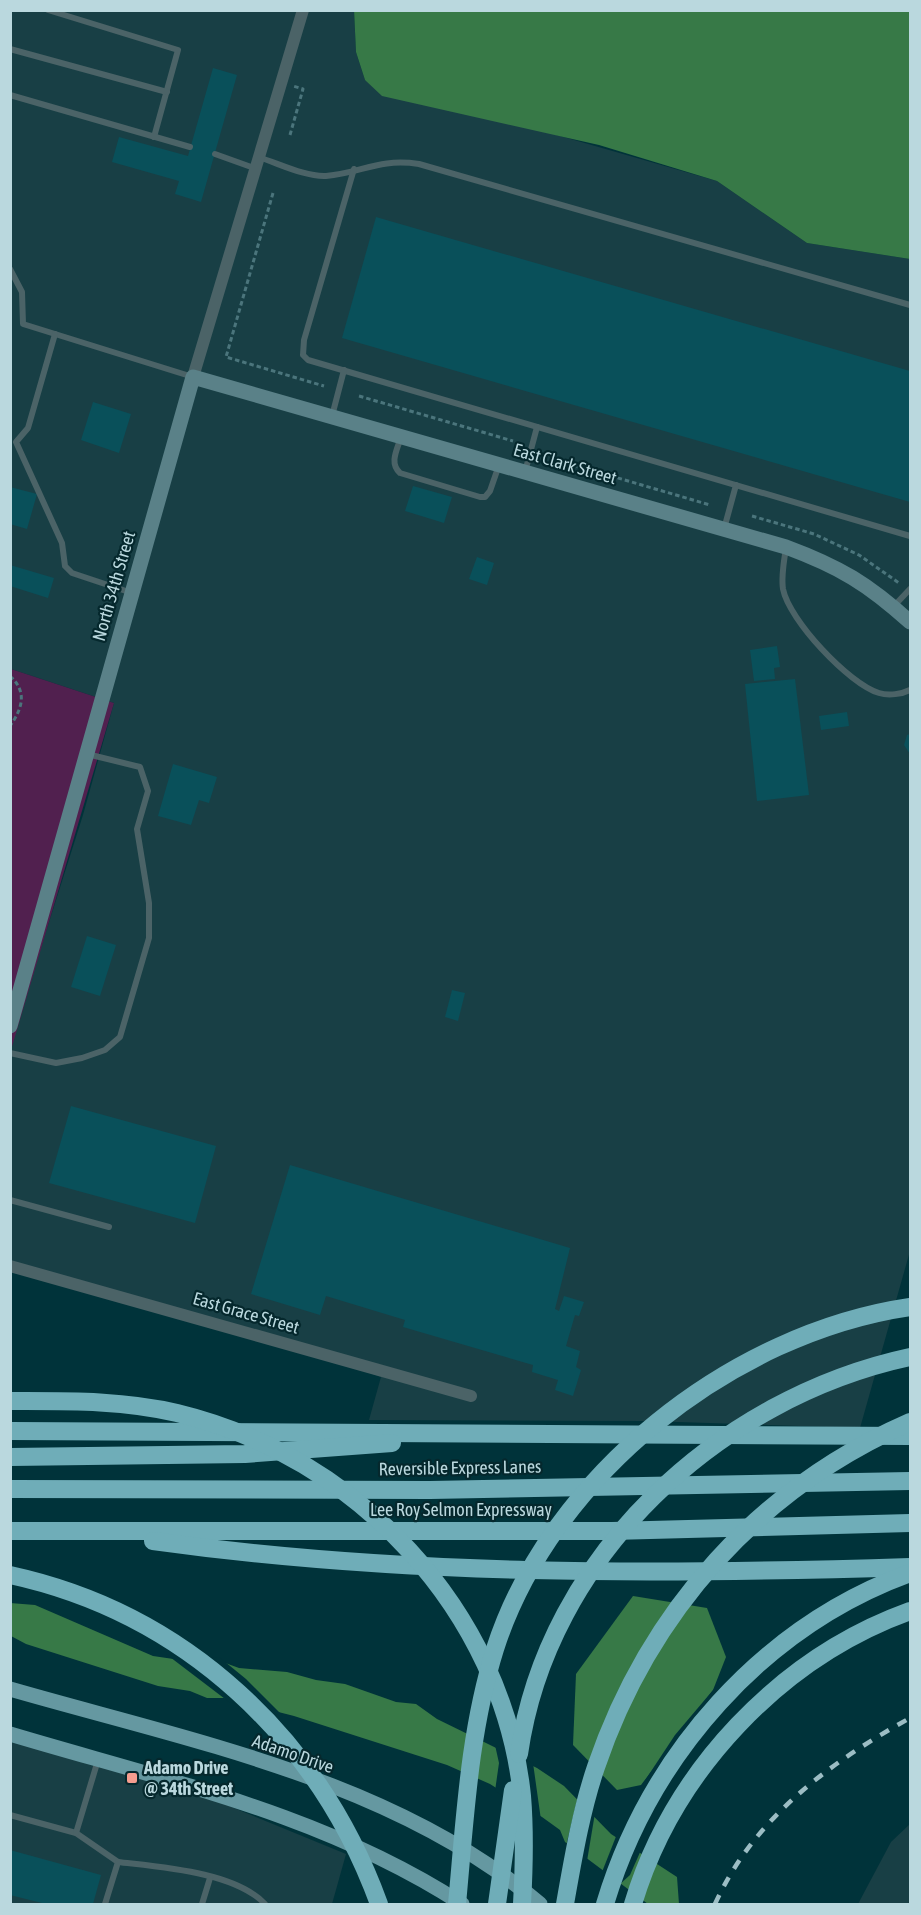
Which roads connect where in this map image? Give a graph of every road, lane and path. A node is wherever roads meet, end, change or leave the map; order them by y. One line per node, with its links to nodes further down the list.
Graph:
1 (48, 10): 5 (lane)
2 (303, 10): 4 (street, North 34th Street)
3 (10, 49): 5 (lane)
4 (281, 82): 7 (path); 11 (street, North 34th Street)
5 (167, 92): 8 (lane)
6 (10, 95): 8 (lane)
7 (290, 135)
8 (154, 137): 9 (lane)
9 (190, 147)
10 (215, 154): 11 (lane)
11 (256, 162): 12 (lane); 18 (street, North 34th Street)
12 (354, 170): 15 (lane); 17 (lane)
13 (273, 193): 19 (path)
14 (10, 269): 16 (lane)
15 (910, 305)
16 (55, 334): 18 (lane); 36 (lane)
17 (344, 370): 21 (lane); 22 (lane)
18 (193, 377): 21 (street, East Clark Street); 36 (street, North 34th Street)
19 (324, 386)
20 (359, 396): 24 (path)
21 (331, 417): 23 (street, East Clark Street)
22 (537, 427): 27 (lane); 28 (lane)
23 (401, 436): 26 (street, East Clark Street); 26 (lane)
24 (513, 441)
25 (560, 461): 29 (path)
26 (499, 465): 27 (street, East Clark Street)
27 (525, 472): 31 (street, East Clark Street)
28 (736, 485): 31 (lane); 32 (lane)
29 (710, 505)
30 (752, 516): 34 (path)
31 (724, 529): 33 (street, East Clark Street)
32 (910, 536)
33 (786, 547): 37 (street, East Clark Street); 40 (lane)
34 (898, 583)
35 (910, 589): 37 (lane)
36 (132, 593): 42 (street, North 34th Street)
37 (894, 607): 38 (street, East Clark Street)
38 (910, 622)
39 (10, 676): 41 (path)
40 (910, 690)
41 (10, 726)
42 (87, 754): 43 (street, North 34th Street); 44 (lane)
43 (10, 1026)
44 (10, 1053)
45 (10, 1200): 46 (lane)
46 (109, 1227)
47 (10, 1266): 50 (street, East Grace Street)
48 (910, 1307): 77 (highway, bridge)
49 (910, 1357): 79 (highway, bridge)
50 (471, 1396)
51 (10, 1401): 80 (highway, bridge)
52 (910, 1422): 82 (highway, bridge)
53 (10, 1431): 54 (highway)
54 (468, 1434): 55 (highway, bridge); 56 (highway)
55 (910, 1436)
56 (10, 1457)
57 (910, 1481): 58 (highway, Reversible Express Lanes, bridge)
58 (10, 1489)
59 (910, 1523): 61 (highway, Lee Roy Selmon Expressway)
60 (10, 1531): 61 (highway, Lee Roy Selmon Expressway)
61 (82, 1531): 62 (highway)
62 (910, 1567)
63 (910, 1573): 83 (highway)
64 (10, 1575): 76 (highway, bridge)
65 (910, 1611): 84 (highway)
66 (10, 1689): 81 (main road, Adamo Drive)
67 (10, 1734): 68 (main road)
68 (98, 1760): 70 (lane); 78 (main road)
69 (10, 1815): 70 (lane)
70 (76, 1833): 71 (lane)
71 (118, 1862): 72 (lane); 73 (lane)
72 (210, 1878): 74 (lane); 75 (lane)
73 (105, 1905)
74 (202, 1905)
75 (265, 1905)
76 (379, 1905)
77 (457, 1905)
78 (462, 1905)
79 (497, 1905)
80 (522, 1905)
81 (540, 1905)
82 (566, 1905)
83 (605, 1905)
84 (633, 1905)

